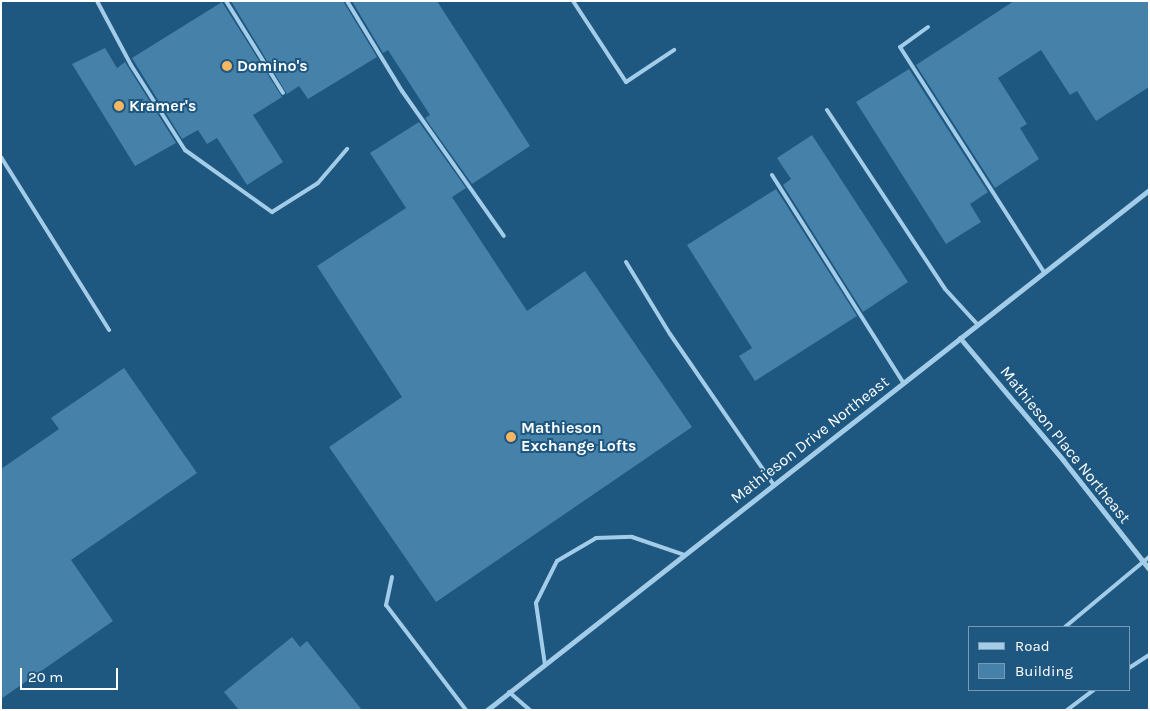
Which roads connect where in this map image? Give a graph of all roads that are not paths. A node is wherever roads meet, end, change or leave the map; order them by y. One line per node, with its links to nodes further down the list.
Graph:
1 (97, 1): 9 (lane)
2 (226, 1): 7 (lane)
3 (347, 1): 13 (lane)
4 (573, 1): 6 (lane)
5 (928, 27): 15 (lane)
6 (674, 50)
7 (283, 93)
8 (827, 110): 16 (lane)
9 (347, 149)
10 (1, 158): 17 (lane)
11 (772, 175): 19 (lane)
12 (1149, 190): 15 (street, Mathieson Drive Northeast)
13 (504, 236)
14 (626, 262): 20 (lane)
15 (1044, 272): 16 (street, Mathieson Drive Northeast)
16 (977, 324): 18 (street, Mathieson Drive Northeast)
17 (109, 330)
18 (960, 338): 19 (street, Mathieson Drive Northeast); 23 (street, Mathieson Place Northeast)
19 (903, 382): 20 (street, Mathieson Drive Northeast)
20 (773, 484): 21 (street, Mathieson Drive Northeast)
21 (684, 555): 28 (street, Mathieson Drive Northeast); 28 (lane)
22 (1149, 557): 23 (lane)
23 (1143, 562): 24 (street, Mathieson Place Northeast); 26 (lane)
24 (1149, 569)
25 (392, 577): 32 (lane)
26 (1066, 626)
27 (1149, 655): 29 (lane)
28 (545, 665): 31 (street, Mathieson Drive Northeast)
29 (1130, 667)
30 (1093, 691): 35 (lane)
31 (509, 692): 33 (street, Mathieson Drive Northeast); 34 (lane)
32 (466, 710)
33 (487, 710)
34 (530, 710)
35 (1067, 710)

